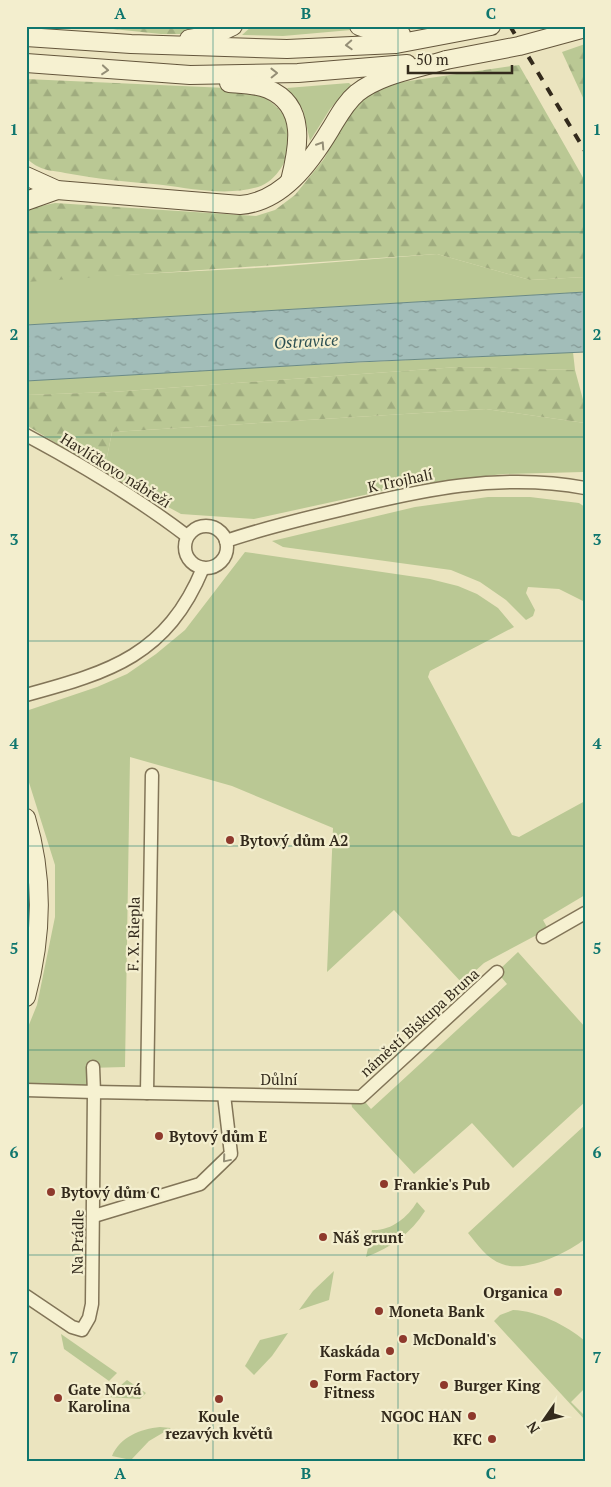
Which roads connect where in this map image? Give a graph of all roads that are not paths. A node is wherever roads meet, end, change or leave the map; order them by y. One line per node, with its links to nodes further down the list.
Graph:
1 (233, 26): 7 (main road)
2 (359, 26): 5 (main road)
3 (491, 26): 5 (main road)
4 (585, 28): 8 (main road, bridge)
5 (436, 35): 7 (main road, one-way to 7)
6 (26, 37): 7 (main road)
7 (131, 44)
8 (438, 61): 10 (main road, one-way to 8); 12 (main road, one-way to 8)
9 (26, 63): 10 (main road, one-way to 10)
10 (190, 75): 12 (main road)
11 (26, 176): 13 (main road)
12 (289, 182): 13 (main road)
13 (57, 190): 14 (main road)
14 (26, 201)
15 (26, 435): 17 (street, Havlíčkovo nábřeží)
16 (585, 488): 18 (street, K Trojhalí)
17 (187, 536): 18 (street); 19 (street)
18 (226, 541): 19 (street)
19 (203, 568): 20 (street)
20 (26, 695)
21 (152, 775): 30 (street, F. X. Riepla)
22 (26, 818): 26 (main road)
23 (585, 913): 24 (street)
24 (543, 937)
25 (497, 972): 31 (street, náměstí Biskupa Bruna)
26 (26, 996)
27 (94, 1067): 29 (street, Na Prádle)
28 (26, 1090): 29 (street)
29 (94, 1092): 30 (street); 33 (street, Na Prádle)
30 (146, 1093): 32 (street)
31 (334, 1095): 32 (street, Důlní)
32 (224, 1096): 33 (street, one-way to 33)
33 (94, 1216): 34 (street, Na Prádle)
34 (26, 1296)

